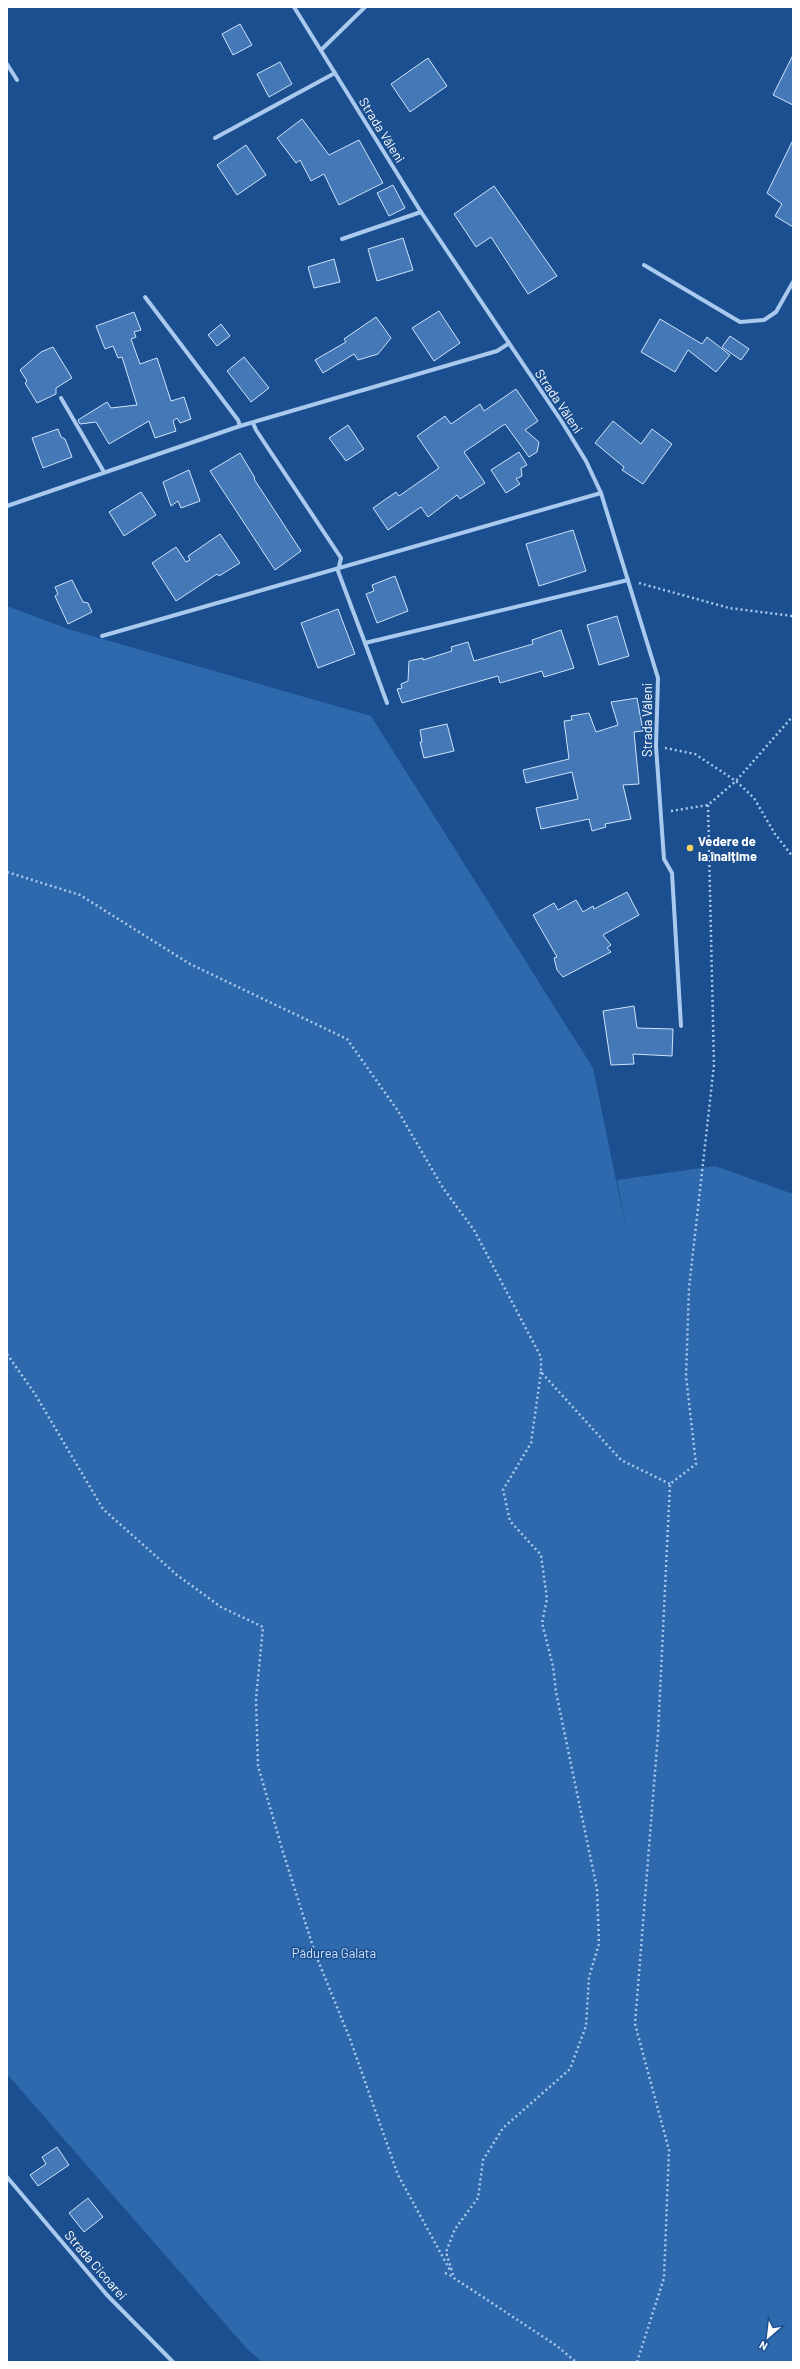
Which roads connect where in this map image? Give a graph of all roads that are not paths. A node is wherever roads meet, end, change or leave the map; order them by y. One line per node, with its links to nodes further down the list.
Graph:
1 (294, 7): 3 (street, Strada Văleni)
2 (366, 7): 3 (street)
3 (321, 50): 5 (street, Strada Văleni)
4 (7, 64): 6 (street)
5 (335, 73): 7 (street); 8 (street, Strada Văleni)
6 (17, 80)
7 (215, 138)
8 (421, 212): 9 (street); 13 (street, Strada Văleni)
9 (342, 239)
10 (644, 265): 11 (street)
11 (793, 282)
12 (145, 297): 16 (street)
13 (508, 344): 15 (street); 18 (street, Strada Văleni)
14 (61, 398): 17 (street)
15 (253, 423): 16 (street); 20 (street)
16 (240, 426): 17 (street)
17 (104, 472): 19 (street)
18 (600, 493): 20 (street); 21 (street, Strada Văleni)
19 (7, 506)
20 (340, 567): 22 (street); 23 (street)
21 (628, 580): 23 (street); 25 (street, Strada Văleni)
22 (102, 636)
23 (365, 643): 24 (street)
24 (386, 703)
25 (681, 1026)
26 (7, 2177): 27 (street, Strada Cicoarei)
27 (173, 2362)

